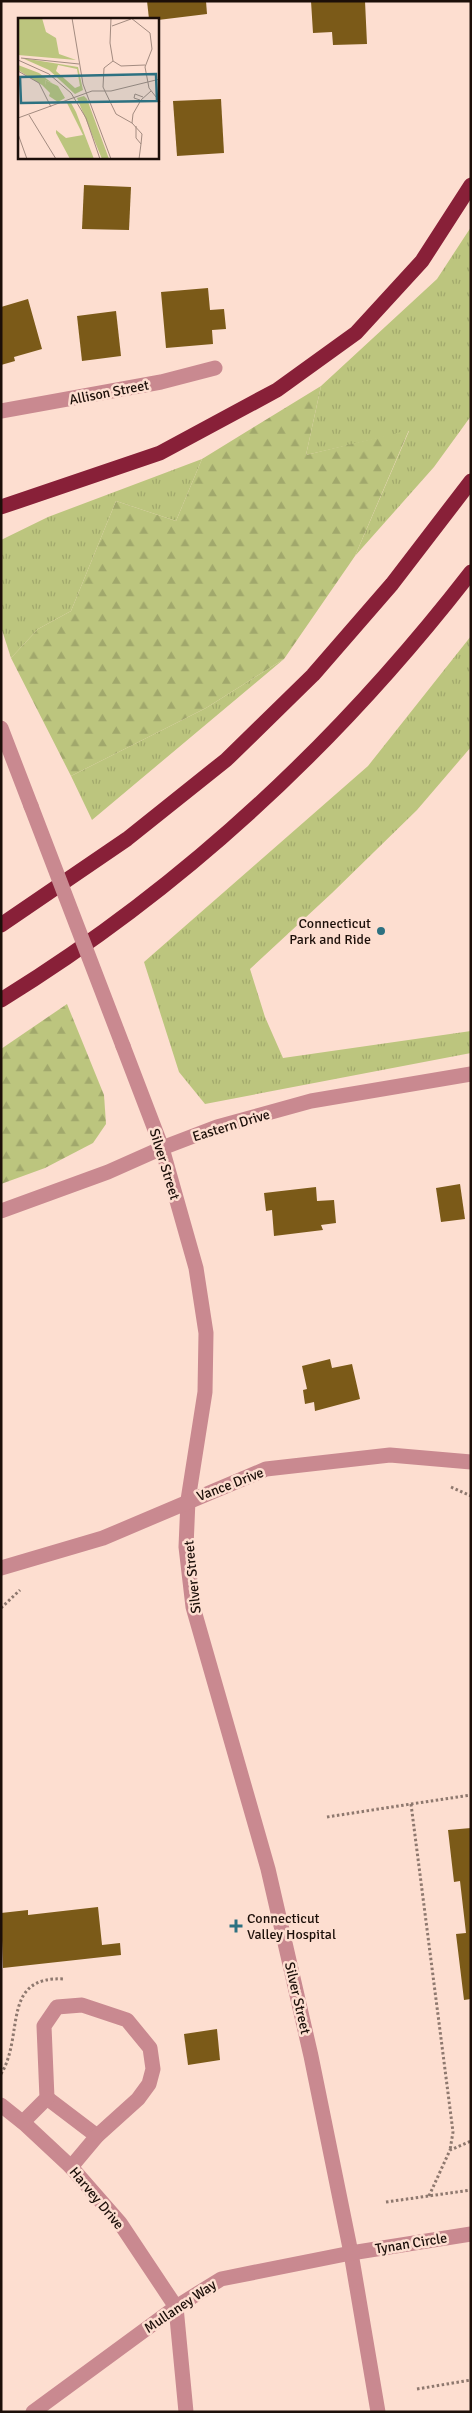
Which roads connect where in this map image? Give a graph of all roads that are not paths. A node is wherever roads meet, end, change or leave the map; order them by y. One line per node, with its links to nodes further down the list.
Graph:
1 (471, 186): 5 (highway)
2 (215, 368): 3 (street, Allison Street)
3 (1, 411)
4 (471, 481): 8 (highway)
5 (1, 507)
6 (471, 572): 9 (highway)
7 (1, 728): 11 (street, Silver Street, bridge)
8 (1, 925)
9 (1, 1000)
10 (471, 1074): 11 (street, Eastern Drive)
11 (162, 1148): 12 (street, Eastern Drive); 14 (street, Silver Street)
12 (1, 1210)
13 (471, 1462): 14 (street, Vance Drive)
14 (188, 1500): 15 (street, Vance Drive); 22 (street, Silver Street)
15 (1, 1568)
16 (47, 2098): 18 (street); 19 (street); 19 (street)
17 (1, 2105): 18 (street, Harvey Drive)
18 (23, 2122): 20 (street, Harvey Drive)
19 (97, 2136): 20 (street)
20 (71, 2167): 23 (street, Harvey Drive)
21 (471, 2234): 22 (street, Tynan Circle)
22 (351, 2253): 23 (street, Mullaney Way); 26 (street, Silver Street)
23 (176, 2307): 24 (street, Mullaney Way); 25 (street)
24 (33, 2412)
25 (186, 2412)
26 (378, 2412)

